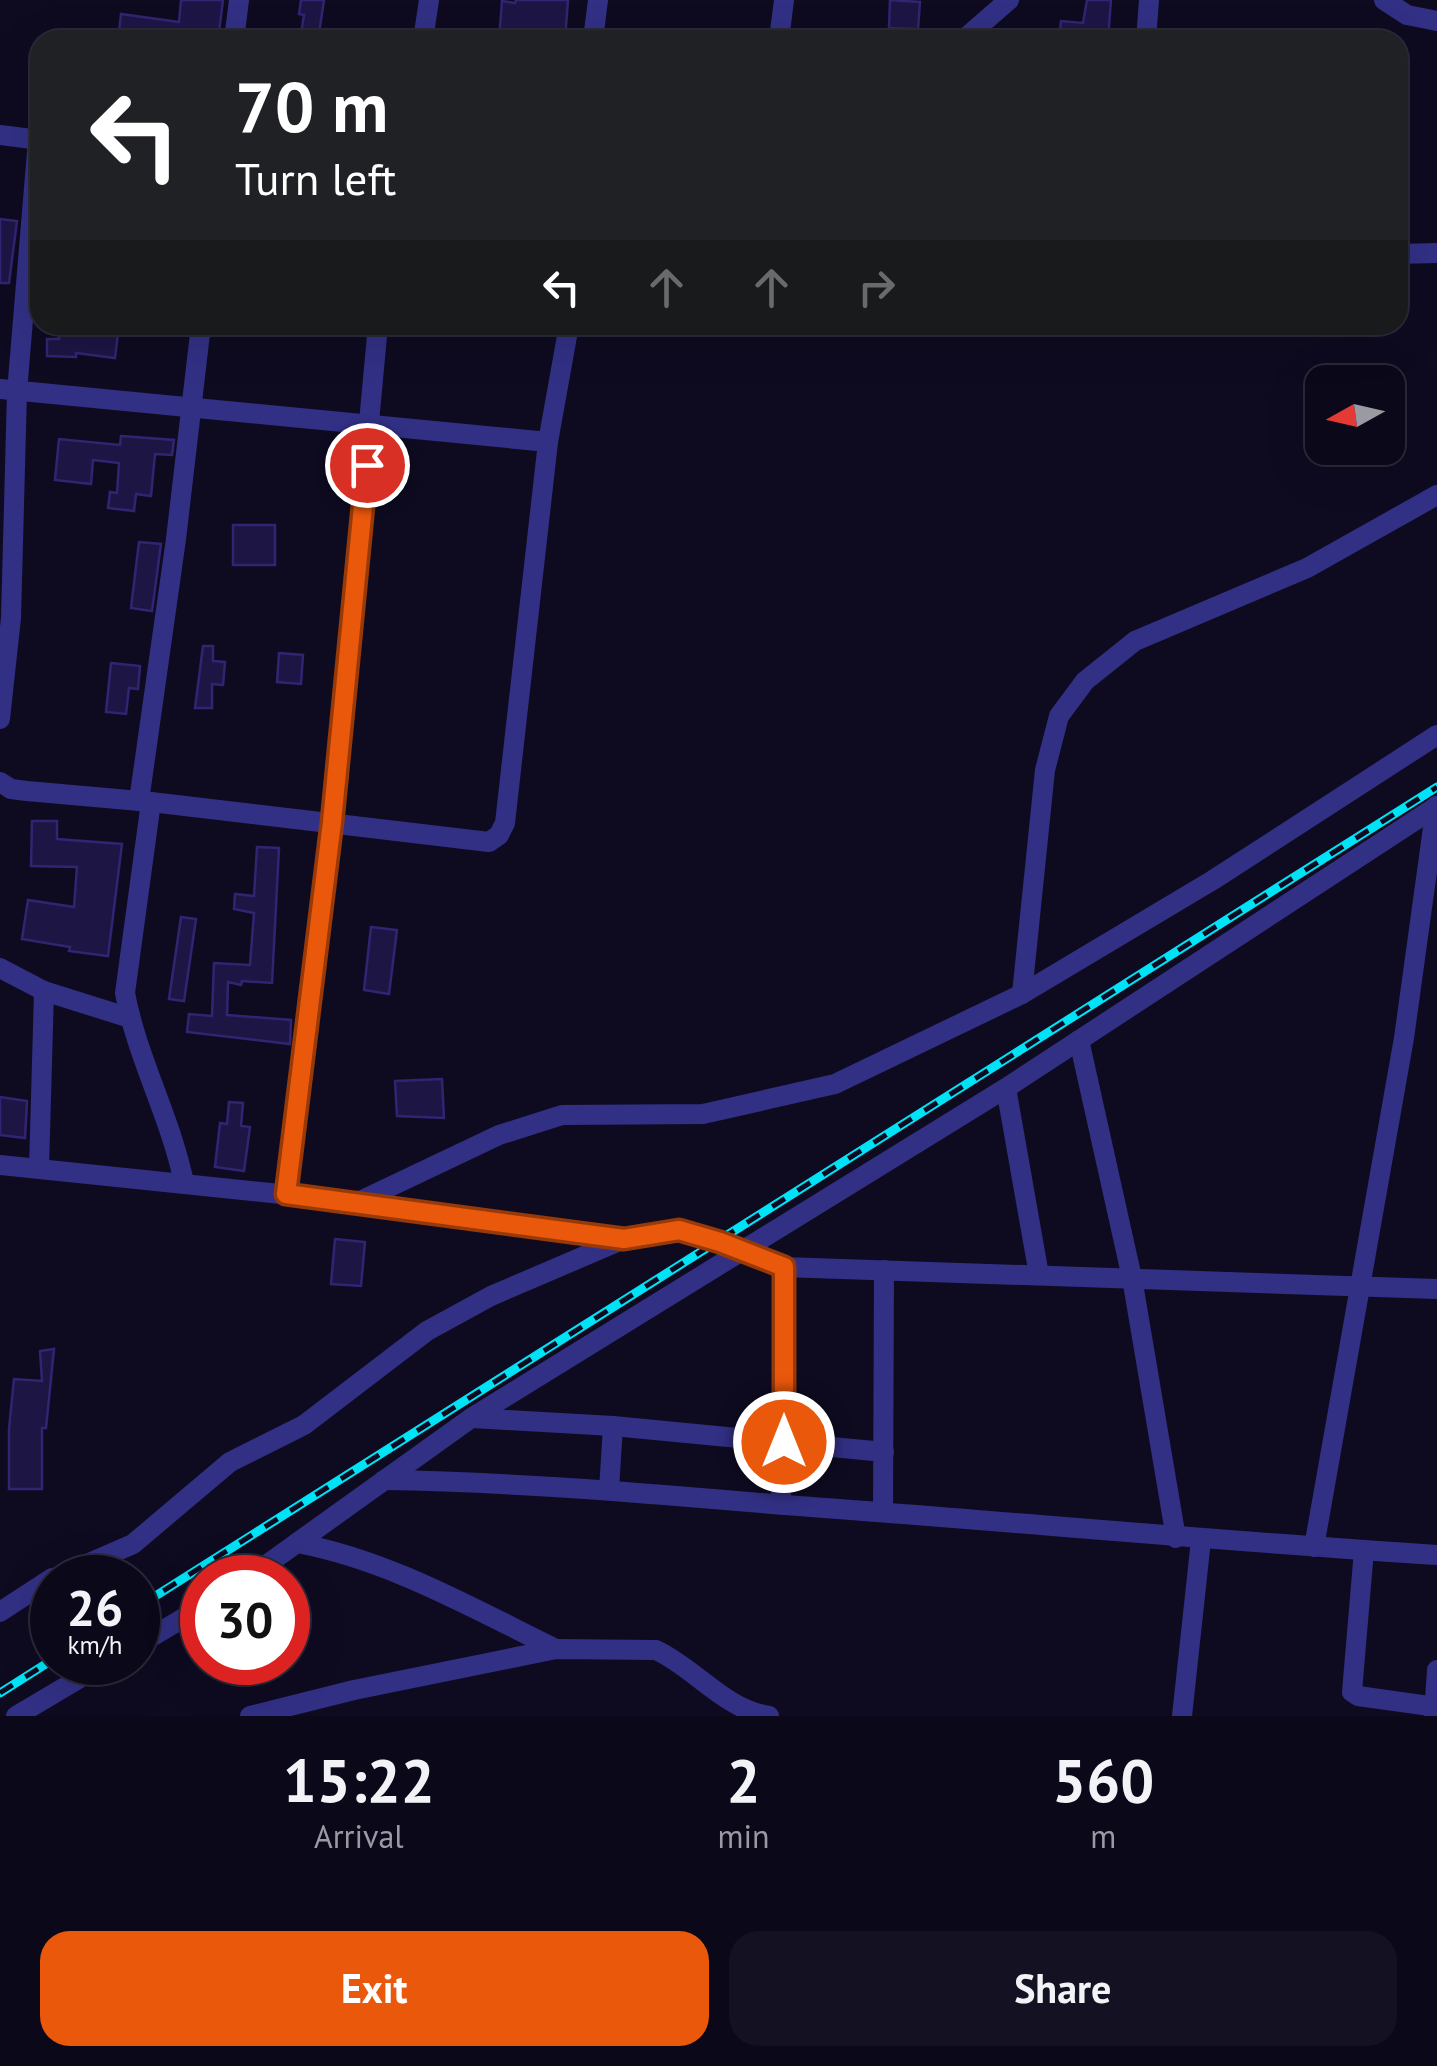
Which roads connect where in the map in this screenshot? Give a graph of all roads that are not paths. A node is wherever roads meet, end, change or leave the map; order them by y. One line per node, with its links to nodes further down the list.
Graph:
1 (239, 0): 9 (street)
2 (429, 0): 10 (street)
3 (598, 0): 11 (street)
4 (784, 0): 12 (street)
5 (1009, 0): 13 (street)
6 (1150, 0): 14 (street)
7 (1384, 0): 8 (street)
8 (1437, 20)
9 (235, 30)
10 (424, 30)
11 (594, 30)
12 (780, 30)
13 (974, 30)
14 (1147, 30)
15 (0, 135): 16 (street)
16 (30, 139)
17 (30, 213): 23 (street)
18 (1437, 253): 19 (street)
19 (1408, 254)
20 (200, 335): 24 (street)
21 (377, 335): 25 (street)
22 (566, 335): 26 (street)
23 (8, 391): 24 (street); 28 (street)
24 (192, 408): 25 (street); 31 (street)
25 (370, 426): 26 (street); 33 (street)
26 (548, 442): 33 (street)
27 (1437, 496): 36 (street)
28 (0, 719)
29 (1437, 735): 36 (street)
30 (0, 782): 31 (street)
31 (145, 802): 33 (street); 37 (street)
32 (1437, 806): 38 (street); 51 (street)
33 (332, 822): 43 (street)
34 (0, 968): 35 (street)
35 (44, 991): 37 (street); 41 (street)
36 (1022, 994): 44 (street)
37 (130, 1018): 42 (street)
38 (1079, 1040): 39 (street); 50 (street)
39 (1006, 1088): 46 (street); 49 (street)
40 (0, 1164): 41 (street)
41 (40, 1170): 42 (street)
42 (184, 1183): 43 (street)
43 (286, 1194): 44 (street)
44 (358, 1202): 45 (street)
45 (624, 1239): 46 (street); 66 (street)
46 (742, 1251): 47 (street); 53 (street)
47 (784, 1267): 48 (street); 55 (street)
48 (884, 1270): 49 (street); 56 (street)
49 (1040, 1275): 50 (street)
50 (1132, 1278): 51 (street); 61 (street)
51 (1362, 1287): 52 (street); 64 (street)
52 (1437, 1289)
53 (471, 1418): 54 (street); 57 (street)
54 (613, 1426): 55 (street); 58 (street)
55 (784, 1442): 56 (street); 59 (street)
56 (884, 1452): 60 (street)
57 (384, 1480): 58 (street); 63 (street)
58 (610, 1490): 59 (street)
59 (781, 1504): 60 (street)
60 (883, 1512): 61 (street)
61 (1176, 1538): 62 (street)
62 (1201, 1540): 64 (street); 78 (street)
63 (297, 1543): 67 (street); 71 (street)
64 (1314, 1547): 65 (street)
65 (1364, 1550): 68 (street); 74 (street)
66 (107, 1555)
67 (280, 1555)
68 (1437, 1555)
69 (30, 1593): 70 (street)
70 (0, 1612)
71 (556, 1648): 76 (street); 77 (street)
72 (1437, 1670): 74 (street)
73 (68, 1685): 75 (street)
74 (1435, 1710)
75 (16, 1716)
76 (250, 1716)
77 (769, 1716)
78 (1182, 1716)

